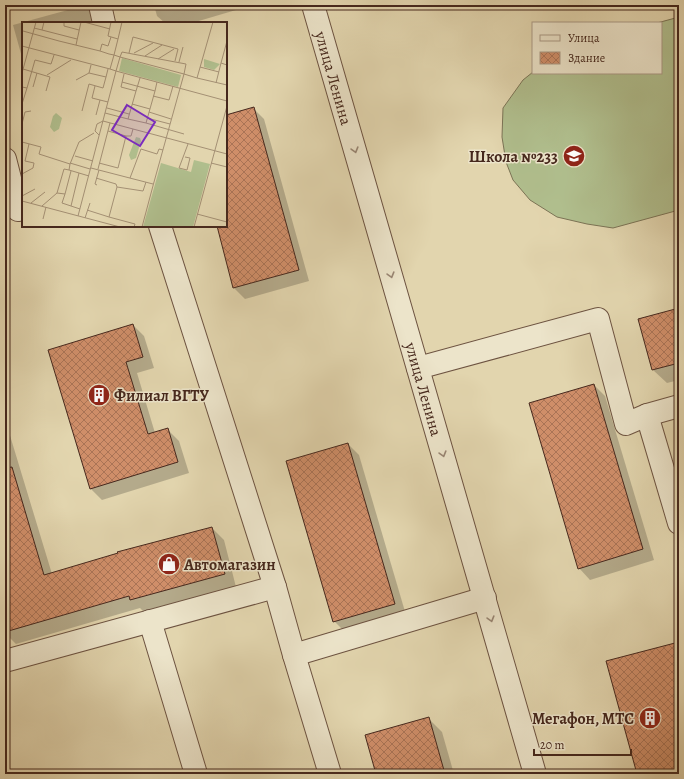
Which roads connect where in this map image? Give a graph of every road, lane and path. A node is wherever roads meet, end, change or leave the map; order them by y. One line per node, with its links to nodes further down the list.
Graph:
1 (100, 5): 3 (street)
2 (313, 5): 7 (street, улица Ленина, one-way to 7)
3 (104, 22)
4 (5, 159): 5 (street)
5 (15, 211)
6 (160, 227): 11 (street)
7 (418, 368): 9 (street); 12 (street, улица Ленина, one-way to 12)
8 (679, 406): 9 (street)
9 (647, 415): 10 (street)
10 (679, 523)
11 (275, 587): 13 (street); 14 (street)
12 (485, 598): 14 (street); 18 (street, улица Ленина, one-way to 18)
13 (150, 621): 15 (street); 16 (street)
14 (294, 655): 17 (street)
15 (5, 661)
16 (196, 774)
17 (330, 774)
18 (535, 774)

